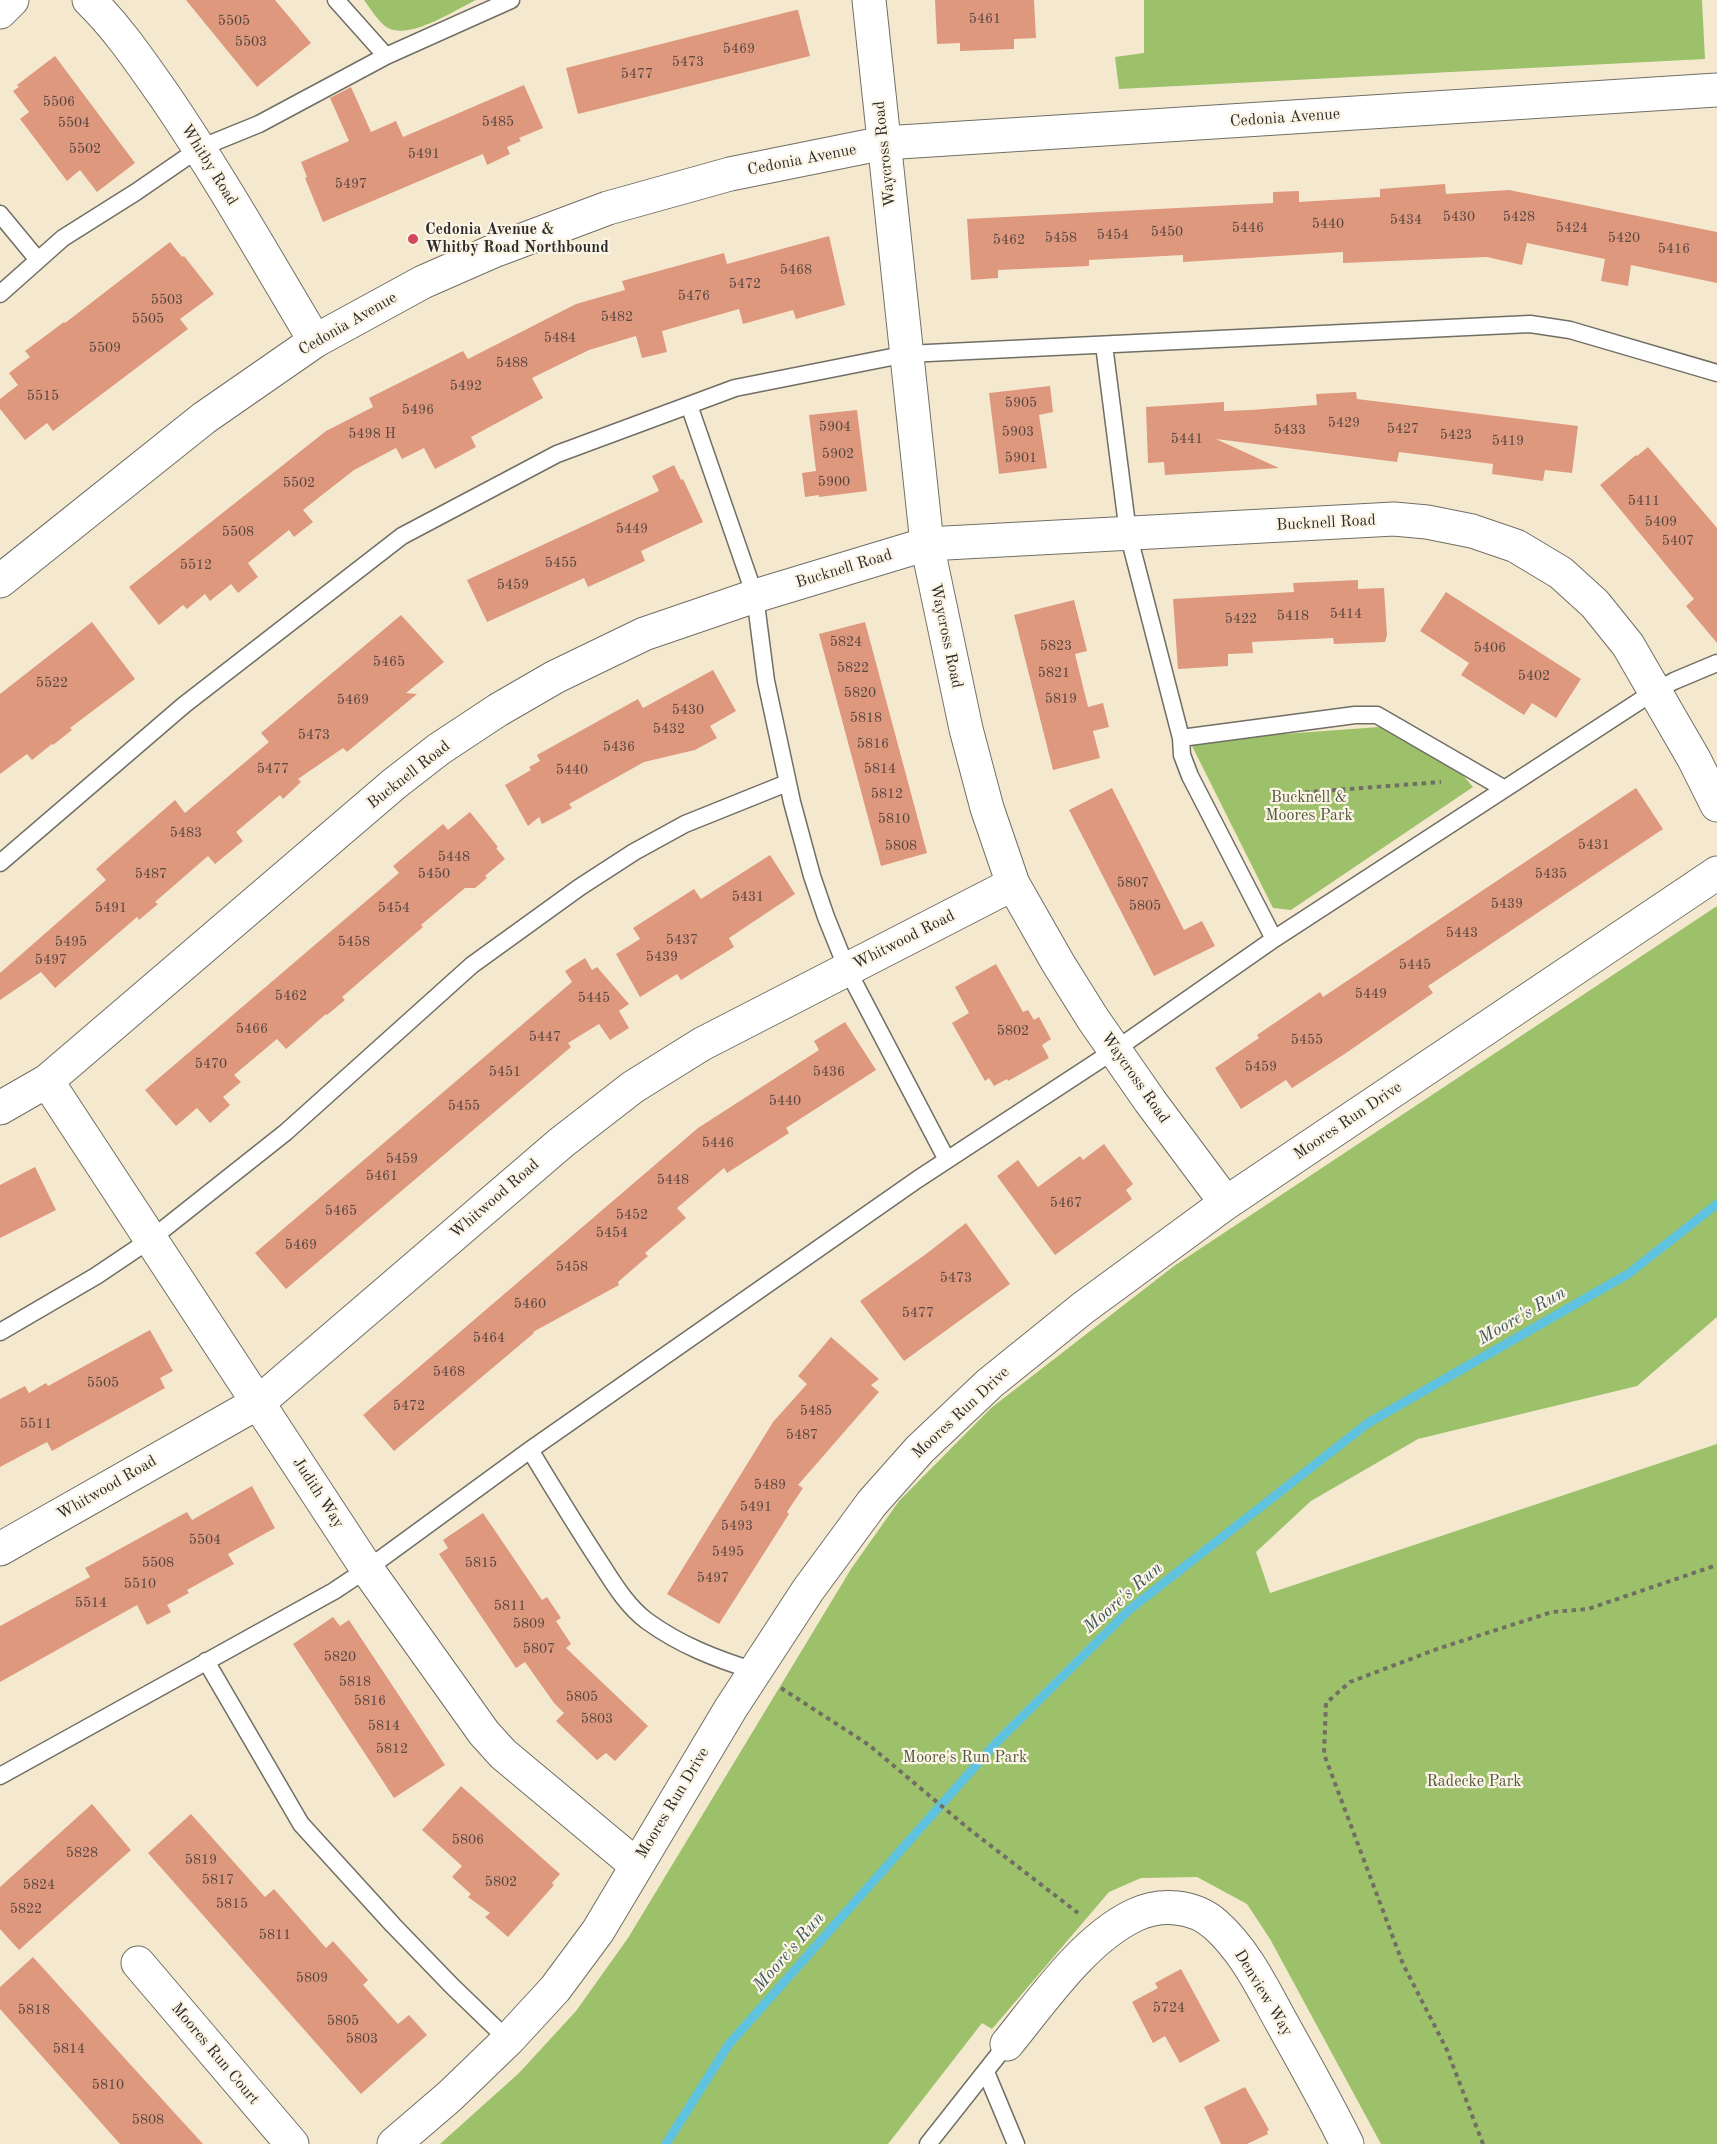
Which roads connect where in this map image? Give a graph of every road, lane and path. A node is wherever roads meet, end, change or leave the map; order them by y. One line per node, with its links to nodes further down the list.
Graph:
1 (12, 0): 6 (street)
2 (89, 0): 10 (street, Whitby Road)
3 (336, 0): 7 (lane)
4 (511, 0): 7 (lane)
5 (869, 0): 9 (street, Waycross Road)
6 (0, 12)
7 (386, 56): 10 (lane)
8 (1717, 90): 9 (street, Cedonia Avenue)
9 (884, 143): 14 (street, Cedonia Avenue); 16 (street, Waycross Road)
10 (200, 148): 12 (lane); 14 (street, Whitby Road)
11 (0, 214): 12 (lane)
12 (38, 260): 13 (lane)
13 (0, 294)
14 (315, 341): 21 (street, Cedonia Avenue)
15 (1104, 345): 16 (lane); 17 (lane); 19 (lane)
16 (907, 354): 18 (lane); 20 (street, Waycross Road)
17 (1717, 373)
18 (689, 405): 22 (lane); 31 (lane)
19 (1128, 533): 20 (street, Bucknell Road); 24 (street, Bucknell Road); 25 (lane)
20 (927, 544): 22 (street, Bucknell Road); 33 (street, Waycross Road)
21 (0, 580)
22 (755, 596): 27 (lane); 37 (street, Bucknell Road)
23 (1717, 663): 24 (lane)
24 (1655, 691): 28 (lane); 30 (street, Bucknell Road)
25 (1181, 738): 26 (lane); 34 (lane)
26 (1487, 778): 28 (lane); 29 (path)
27 (788, 783): 35 (lane); 41 (lane)
28 (1503, 788): 34 (lane)
29 (1296, 793)
30 (1717, 805)
31 (0, 863)
32 (1717, 873): 40 (street, Moores Run Drive)
33 (1013, 884): 35 (street, Whitwood Road); 36 (street, Waycross Road)
34 (1274, 939): 36 (lane)
35 (847, 969): 39 (lane); 43 (street, Whitwood Road)
36 (1115, 1050): 39 (lane); 40 (street, Waycross Road)
37 (47, 1081): 38 (street, Bucknell Road); 41 (street, Judith Way)
38 (0, 1108)
39 (947, 1160): 44 (lane)
40 (1226, 1203): 49 (street, Moores Run Drive)
41 (151, 1239): 42 (lane); 43 (street, Judith Way)
42 (0, 1332)
43 (259, 1402): 45 (street, Whitwood Road); 47 (street, Judith Way)
44 (530, 1450): 47 (lane); 49 (lane)
45 (0, 1549)
46 (1717, 1565): 62 (path)
47 (367, 1569): 48 (lane); 51 (street, Judith Way)
48 (206, 1661): 50 (lane); 54 (lane)
49 (755, 1671): 51 (street, Moores Run Drive); 52 (path)
50 (0, 1776)
51 (636, 1865): 54 (street, Moores Run Drive)
52 (1105, 1933): 55 (street, Denview Way); 61 (street, Denview Way)
53 (138, 1963): 57 (street, Moores Run Court)
54 (508, 2040): 58 (street, Moores Run Drive)
55 (1007, 2044): 56 (lane)
56 (986, 2072): 59 (lane); 60 (lane)
57 (292, 2144)
58 (394, 2144)
59 (928, 2144)
60 (1016, 2144)
61 (1347, 2144)
62 (1483, 2144)

